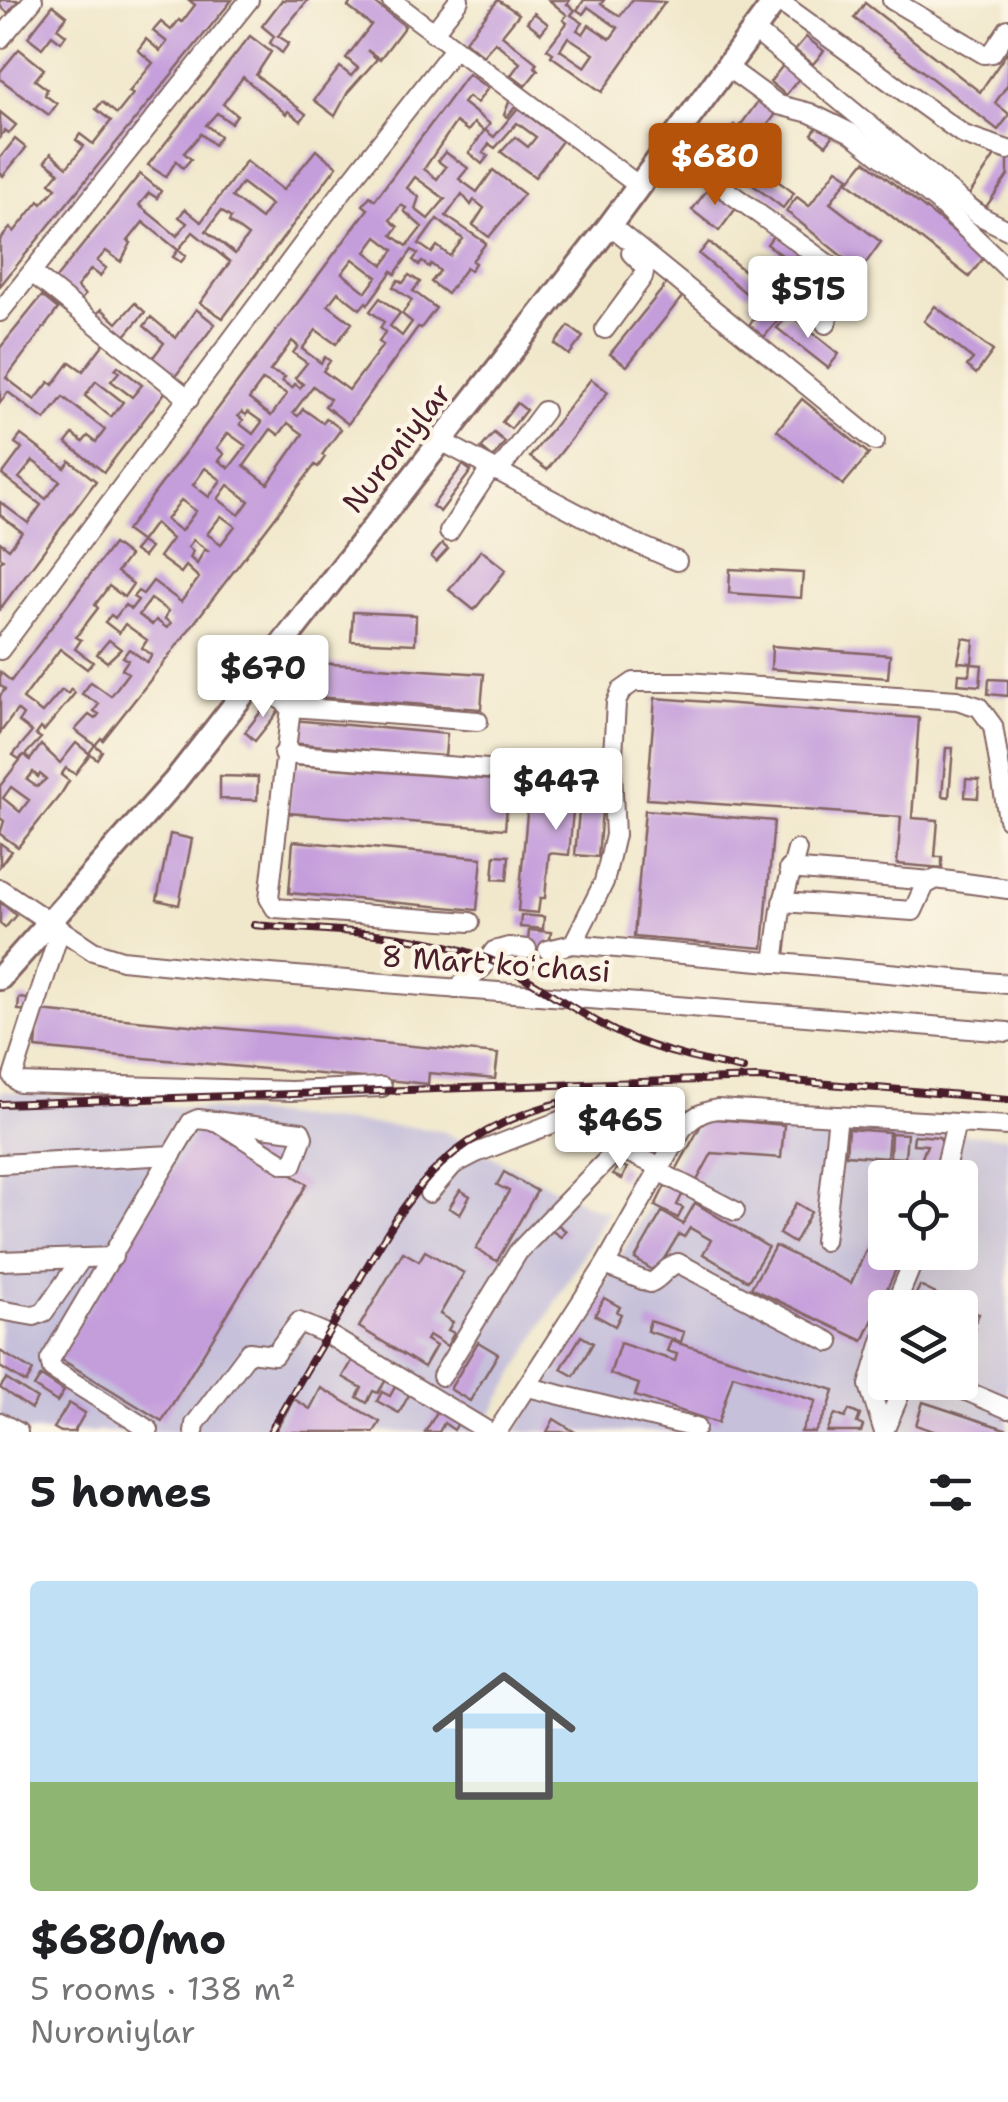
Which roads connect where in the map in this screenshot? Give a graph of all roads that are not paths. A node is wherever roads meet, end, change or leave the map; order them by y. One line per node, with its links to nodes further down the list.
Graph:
1 (33, 0): 10 (street)
2 (249, 0): 19 (street)
3 (391, 0): 9 (street)
4 (459, 0): 9 (street)
5 (776, 0): 8 (main road, Nuroniylar); 14 (street)
6 (892, 0): 7 (street)
7 (1008, 28)
8 (754, 30): 12 (main road, Nuroniylar); 17 (street)
9 (432, 33): 11 (street)
10 (0, 39)
11 (454, 49): 15 (street); 23 (street)
12 (727, 67): 13 (main road, Nuroniylar); 18 (street)
13 (668, 148): 15 (main road, Nuroniylar); 21 (street)
14 (1008, 150)
15 (638, 186): 16 (main road, Nuroniylar)
16 (607, 229): 22 (street); 25 (main road, Nuroniylar); 26 (street)
17 (1008, 230)
18 (1008, 268)
19 (32, 272): 20 (street); 23 (street)
20 (0, 312)
21 (826, 324)
22 (605, 329)
23 (189, 399): 30 (street)
24 (544, 411): 27 (street)
25 (440, 441): 27 (street); 31 (main road, Nuroniylar)
26 (875, 441)
27 (495, 470): 28 (street); 29 (street)
28 (449, 532)
29 (677, 561)
30 (0, 650)
31 (254, 680): 32 (street); 46 (main road, Nuroniylar)
32 (291, 707): 33 (street); 34 (street)
33 (478, 721)
34 (283, 754): 36 (street); 45 (street)
35 (545, 767): 37 (street)
36 (516, 770)
37 (612, 772): 38 (street); 47 (street)
38 (1008, 819)
39 (797, 850): 40 (street)
40 (790, 869): 41 (street); 44 (street)
41 (932, 881): 43 (street); 44 (street)
42 (0, 889): 46 (street, 8 Mart koʻchasi)
43 (1008, 889)
44 (782, 902): 50 (street)
45 (470, 922)
46 (55, 926): 51 (main road, Nuroniylar); 53 (street, 8 Mart koʻchasi); 55 (street)
47 (573, 944): 49 (street); 50 (street)
48 (527, 949): 53 (street)
49 (548, 950)
50 (774, 963): 52 (street)
51 (0, 978)
52 (1008, 984)
53 (456, 989): 54 (street, 8 Mart koʻchasi)
54 (1008, 1032)
55 (382, 1087)
56 (838, 1116): 58 (street); 60 (street); 67 (street)
57 (216, 1121): 61 (street)
58 (956, 1123): 59 (street); 62 (street)
59 (1008, 1126)
60 (682, 1130): 64 (street); 65 (street)
61 (172, 1155): 63 (street); 68 (street)
62 (947, 1160)
63 (0, 1164)
64 (659, 1169): 66 (street); 71 (street); 74 (street)
65 (429, 1193)
66 (735, 1211)
67 (824, 1241)
68 (113, 1257): 69 (street); 82 (street)
69 (82, 1258): 70 (street); 72 (street)
70 (0, 1261)
71 (605, 1265): 73 (street); 75 (street)
72 (0, 1310)
73 (830, 1342)
74 (442, 1376)
75 (528, 1387): 81 (street); 86 (street)
76 (978, 1396): 79 (street)
77 (872, 1400): 83 (street)
78 (898, 1400): 83 (street)
79 (1008, 1409)
80 (0, 1422): 84 (street)
81 (696, 1428)
82 (149, 1430)
83 (885, 1431)
84 (18, 1432)
85 (194, 1432): 86 (street)
86 (493, 1432)

